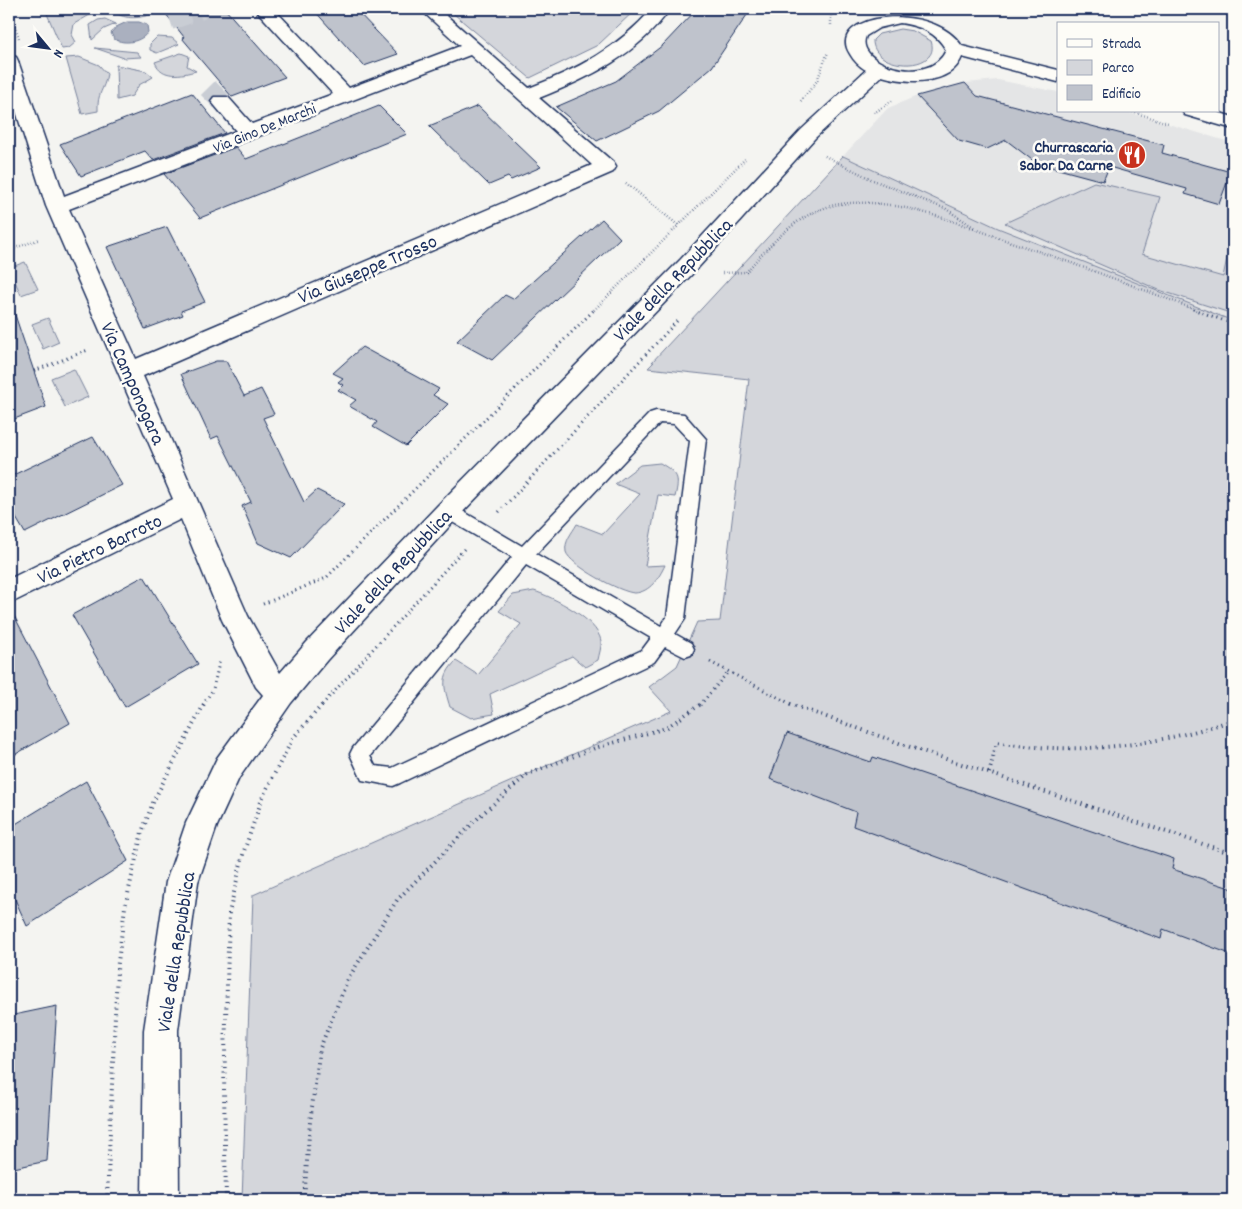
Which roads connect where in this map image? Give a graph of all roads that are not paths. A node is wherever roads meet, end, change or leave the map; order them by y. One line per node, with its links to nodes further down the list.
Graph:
1 (264, 9): 10 (street)
2 (429, 9): 5 (street)
3 (661, 9): 11 (street)
4 (877, 14): 6 (street); 8 (street)
5 (472, 48): 10 (street, Via Gino De Marchi); 11 (street)
6 (954, 50): 8 (street); 9 (street)
7 (9, 61): 16 (street, Via Camponogara)
8 (878, 69): 19 (street, Viale della Repubblica)
9 (1057, 76)
10 (345, 94): 15 (street, Via Gino De Marchi)
11 (526, 96): 17 (street, Via Giuseppe Trosso)
12 (221, 101): 15 (street)
13 (1195, 112): 14 (street)
14 (1233, 123)
15 (249, 133): 16 (street, Via Gino De Marchi)
16 (57, 206): 17 (street, Via Camponogara)
17 (129, 372): 18 (street, Via Camponogara)
18 (188, 504): 21 (street, Via Pietro Barroto); 24 (street, Via Camponogara)
19 (448, 510): 20 (lane); 24 (street, Viale della Repubblica)
20 (524, 555): 22 (lane); 22 (lane); 22 (lane)
21 (9, 592)
22 (663, 636): 23 (lane)
23 (685, 649)
24 (281, 694): 25 (street, Viale della Repubblica)
25 (160, 1200)

